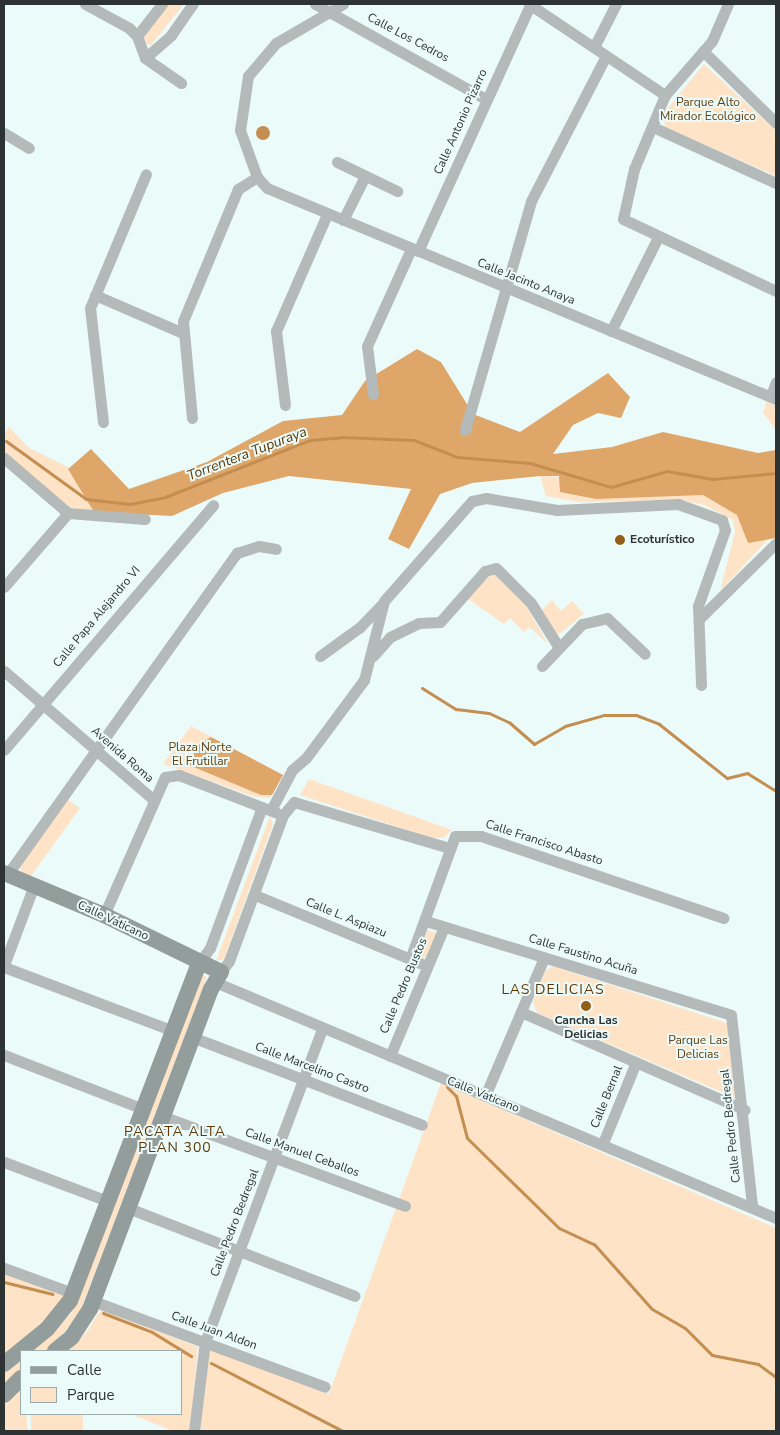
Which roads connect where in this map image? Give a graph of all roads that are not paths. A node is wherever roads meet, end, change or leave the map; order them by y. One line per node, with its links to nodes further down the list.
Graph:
1 (85, 4): 10 (street)
2 (162, 4): 10 (street)
3 (193, 4): 14 (street)
4 (315, 4): 9 (street, Calle Los Cedros)
5 (343, 4): 9 (street)
6 (529, 4): 11 (street); 17 (street, Calle Antonio Pizarro)
7 (616, 4): 11 (street)
8 (728, 4): 12 (street)
9 (326, 11): 17 (street, Calle Los Cedros); 25 (street)
10 (137, 36): 14 (street)
11 (594, 47): 13 (street)
12 (703, 51): 16 (street); 18 (street)
13 (606, 56): 16 (street); 32 (street)
14 (145, 58): 15 (street)
15 (181, 83)
16 (665, 95): 19 (street)
17 (486, 99): 31 (street, Calle Antonio Pizarro)
18 (776, 123)
19 (653, 127): 26 (street); 30 (street)
20 (4, 133): 21 (street)
21 (29, 148)
22 (337, 162): 24 (street)
23 (146, 174): 34 (street)
24 (365, 176): 27 (street); 29 (street)
25 (257, 177): 28 (street, Calle Jacinto Anaya); 36 (street)
26 (776, 183)
27 (397, 191)
28 (327, 214): 29 (street, Calle Jacinto Anaya); 40 (street)
29 (342, 220): 31 (street, Calle Jacinto Anaya)
30 (658, 237): 33 (street); 35 (street)
31 (414, 250): 32 (street, Calle Jacinto Anaya); 38 (street, Calle Antonio Pizarro)
32 (502, 288): 35 (street, Calle Jacinto Anaya); 43 (street)
33 (776, 291)
34 (95, 295): 36 (street); 42 (street)
35 (611, 331): 39 (street, Calle Jacinto Anaya)
36 (183, 333): 41 (street)
37 (776, 382): 39 (street)
38 (373, 394)
39 (774, 397)
40 (285, 405)
41 (192, 418)
42 (103, 422)
43 (465, 430)
44 (4, 458): 46 (street)
45 (213, 505): 60 (street, Calle Papa Alejandro VI)
46 (68, 513): 47 (street); 50 (street)
47 (145, 519)
48 (776, 543): 52 (street)
49 (276, 549): 61 (street)
50 (4, 588)
51 (384, 602): 52 (street); 55 (street); 56 (street)
52 (698, 619): 59 (street)
53 (558, 646): 54 (street); 56 (street); 57 (street)
54 (644, 654)
55 (320, 656)
56 (372, 657): 64 (street)
57 (542, 666)
58 (4, 671): 60 (street, Avenida Roma)
59 (701, 685)
60 (42, 704): 61 (street, Avenida Roma); 62 (street, Calle Papa Alejandro VI)
61 (94, 749): 63 (street, Avenida Roma); 67 (street)
62 (4, 750)
63 (153, 799): 64 (street, Avenida Roma); 70 (street)
64 (267, 809): 65 (street, Avenida Roma); 77 (street)
65 (283, 815): 66 (street); 69 (street)
66 (449, 848): 71 (street, Calle Francisco Abasto); 72 (street, Calle Pedro Bustos)
67 (5, 874): 68 (street, Calle Vaticano)
68 (34, 885): 70 (street, Calle Vaticano); 76 (street)
69 (254, 896): 75 (street, Calle L. Aspiazu); 79 (street)
70 (104, 915): 77 (street, Calle Vaticano)
71 (723, 918)
72 (426, 921): 73 (street, Calle Faustino Acuña); 75 (street, Calle Pedro Bustos)
73 (444, 927): 74 (street, Calle Faustino Acuña); 78 (street, Calle Pedro Bustos)
74 (544, 958): 80 (street); 81 (street, Calle Faustino Acuña)
75 (410, 959): 78 (street, Calle L. Aspiazu)
76 (5, 960): 83 (street)
77 (199, 963): 79 (street, Calle Vaticano); 83 (street)
78 (427, 966): 86 (street, Calle Pedro Bustos)
79 (218, 977): 82 (street, Calle Vaticano); 84 (street)
80 (521, 1012): 87 (street); 89 (street)
81 (731, 1015): 91 (street, Calle Pedro Bedregal)
82 (322, 1029): 86 (street, Calle Vaticano); 88 (street, Calle Pedro Bedregal)
83 (173, 1031): 90 (street)
84 (192, 1037): 88 (street, Calle Marcelino Castro); 92 (street)
85 (4, 1055): 90 (street)
86 (390, 1056): 89 (street, Calle Vaticano)
87 (636, 1062): 91 (street); 94 (street, Calle Bernal)
88 (303, 1080): 93 (street, Calle Marcelino Castro); 95 (street, Calle Pedro Bedregal)
89 (484, 1096): 94 (street, Calle Vaticano)
90 (143, 1109): 97 (street)
91 (745, 1110): 99 (street, Calle Pedro Bedregal)
92 (162, 1116): 95 (street, Calle Manuel Ceballos); 100 (street)
93 (422, 1125)
94 (603, 1143): 99 (street, Calle Vaticano)
95 (275, 1156): 98 (street, Calle Manuel Ceballos); 102 (street, Calle Pedro Bedregal)
96 (4, 1162): 97 (street)
97 (108, 1201): 104 (street)
98 (404, 1206)
99 (752, 1206): 101 (street, Calle Vaticano)
100 (128, 1208): 102 (street); 106 (street)
101 (776, 1218)
102 (239, 1251): 105 (street); 107 (street, Calle Pedro Bedregal)
103 (4, 1268): 104 (street)
104 (73, 1293): 108 (street)
105 (355, 1296)
106 (93, 1301): 107 (street, Calle Juan Aldon); 109 (street)
107 (205, 1342): 113 (street, Calle Juan Aldon); 115 (street, Calle Pedro Bedregal)
108 (21, 1350)
109 (56, 1350)
110 (20, 1351): 111 (street)
111 (4, 1364)
112 (20, 1379): 114 (street)
113 (325, 1387)
114 (4, 1395)
115 (194, 1431)

